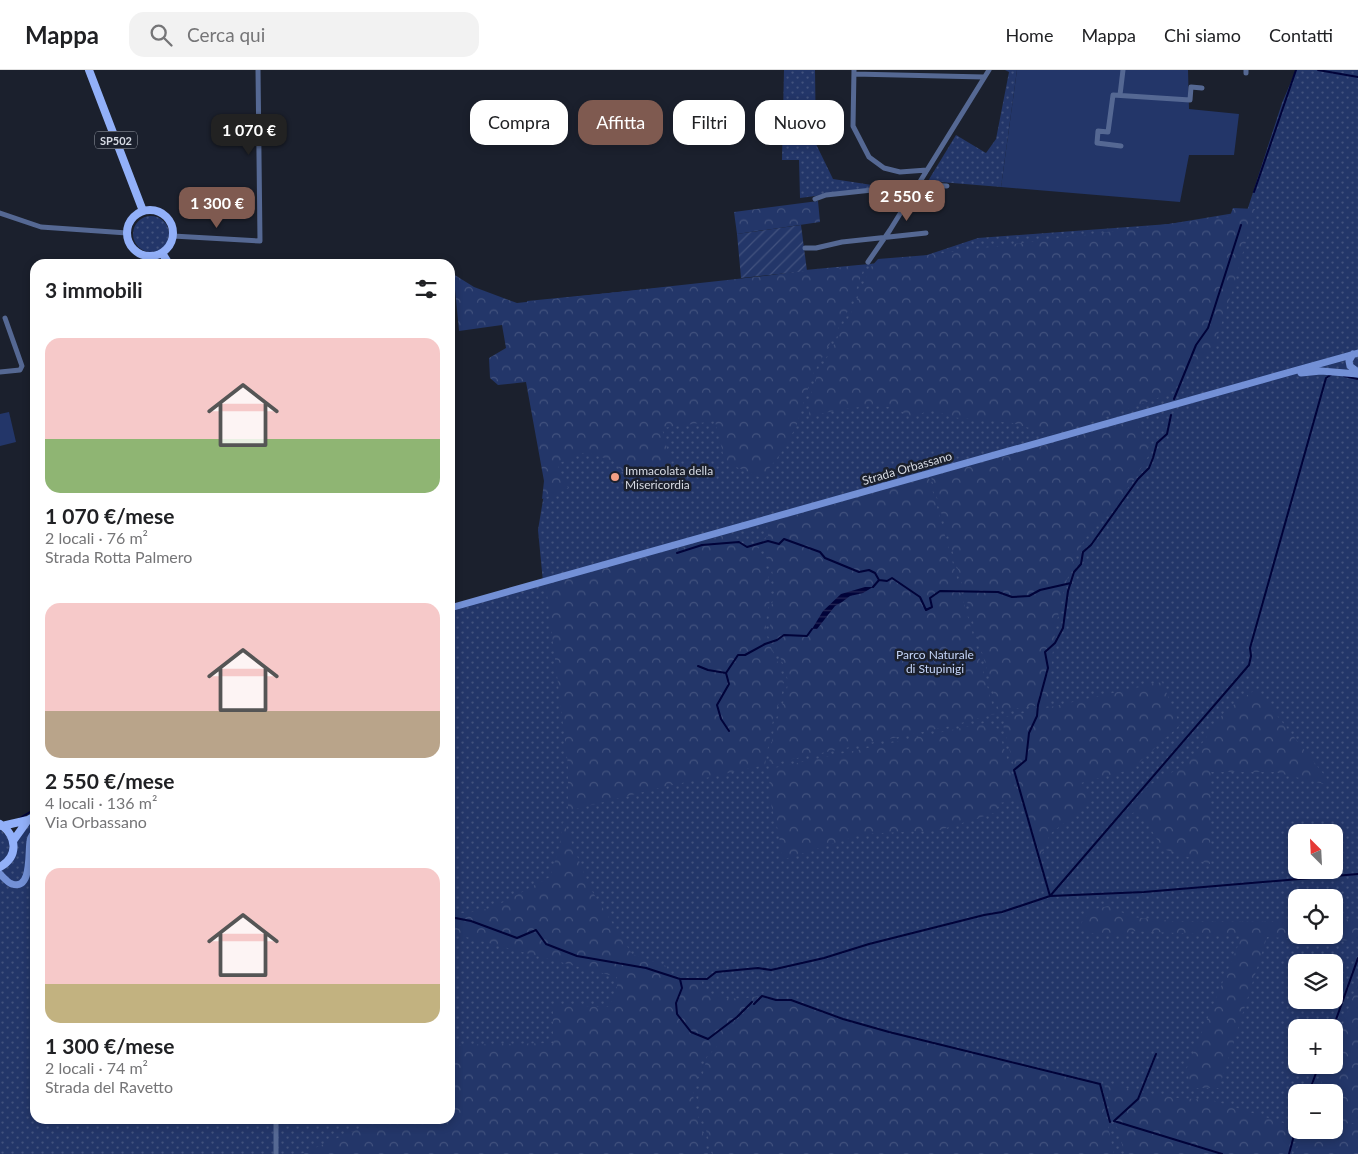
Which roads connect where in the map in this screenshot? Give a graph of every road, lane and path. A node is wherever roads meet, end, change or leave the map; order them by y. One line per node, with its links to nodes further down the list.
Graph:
1 (89, 70): 14 (main road, SP502)
2 (258, 70): 18 (street)
3 (989, 70): 6 (street)
4 (1123, 70): 8 (street)
5 (854, 72): 6 (street); 10 (street)
6 (984, 77): 10 (street)
7 (1202, 88): 8 (street)
8 (1120, 95): 9 (street)
9 (1121, 146)
10 (927, 170): 11 (street)
11 (918, 185): 12 (street); 13 (street); 19 (street)
12 (947, 186)
13 (815, 199)
14 (143, 211): 16 (main road); 18 (main road)
15 (0, 213): 16 (street)
16 (127, 233): 21 (main road)
17 (926, 233): 19 (street)
18 (174, 236): 21 (main road)
19 (885, 238): 20 (street); 23 (street)
20 (805, 248)
21 (162, 253): 22 (main road)
22 (166, 259)
23 (868, 262)
24 (5, 318): 28 (street)
25 (1355, 354): 26 (main road, Strada Orbassano); 29 (main road)
26 (1322, 363): 27 (main road); 30 (main road, Strada Orbassano)
27 (1317, 371): 29 (main road, Strada Orbassano); 30 (main road, Strada Orbassano)
28 (0, 372)
29 (1358, 373)
30 (1278, 376): 31 (main road, Strada Orbassano)
31 (455, 607)
32 (30, 818): 34 (main road)
33 (30, 820): 35 (main road)
34 (1, 825): 35 (main road)
35 (13, 841): 37 (main road)
36 (30, 841): 39 (main road)
37 (3, 866): 39 (main road)
38 (0, 874): 39 (main road)
39 (8, 880)
40 (276, 1124): 41 (street)
41 (276, 1154)

